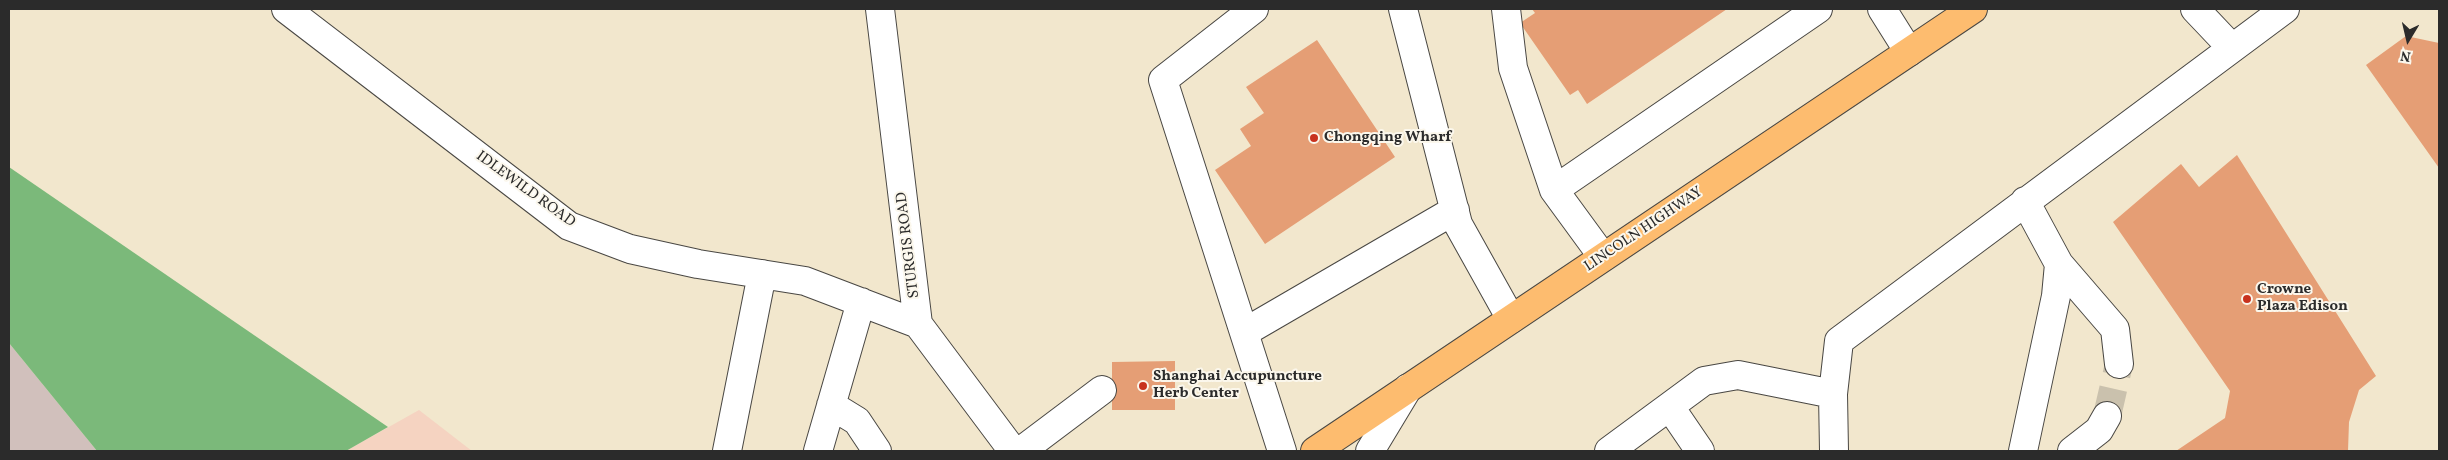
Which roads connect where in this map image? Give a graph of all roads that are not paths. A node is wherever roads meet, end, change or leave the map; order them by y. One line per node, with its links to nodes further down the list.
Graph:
1 (286, 9): 18 (street, IDLEWILD ROAD)
2 (880, 9): 21 (street, STURGIS ROAD)
3 (1254, 9): 22 (street)
4 (1403, 9): 15 (street)
5 (1506, 9): 13 (street)
6 (1818, 9): 13 (street)
7 (1882, 9): 12 (street)
8 (1974, 9): 12 (main road, LINCOLN HIGHWAY)
9 (2195, 9): 11 (street)
10 (2279, 10): 11 (street)
11 (2232, 48): 14 (street)
12 (1909, 52): 16 (main road, LINCOLN HIGHWAY)
13 (1554, 190): 16 (street)
14 (2025, 201): 17 (street); 26 (street)
15 (1455, 210): 20 (street); 22 (street)
16 (1603, 257): 20 (main road, LINCOLN HIGHWAY)
17 (2059, 264): 23 (street); 41 (street)
18 (762, 274): 19 (street, IDLEWILD ROAD); 30 (street)
19 (861, 302): 21 (street, IDLEWILD ROAD); 27 (street)
20 (1511, 319): 24 (main road, LINCOLN HIGHWAY)
21 (918, 324): 33 (street, STURGIS ROAD)
22 (1244, 332): 35 (street)
23 (2119, 364)
24 (1408, 388): 36 (main road, LINCOLN HIGHWAY); 37 (street)
25 (1102, 390): 34 (street)
26 (1833, 394): 28 (street); 40 (street)
27 (831, 406): 31 (street); 32 (street)
28 (1670, 407): 38 (street); 39 (street)
29 (2107, 416): 42 (street)
30 (727, 451)
31 (818, 451)
32 (877, 451)
33 (1013, 451)
34 (1021, 451)
35 (1282, 451)
36 (1315, 451)
37 (1370, 451)
38 (1609, 451)
39 (1700, 451)
40 (1834, 451)
41 (2023, 451)
42 (2072, 451)

